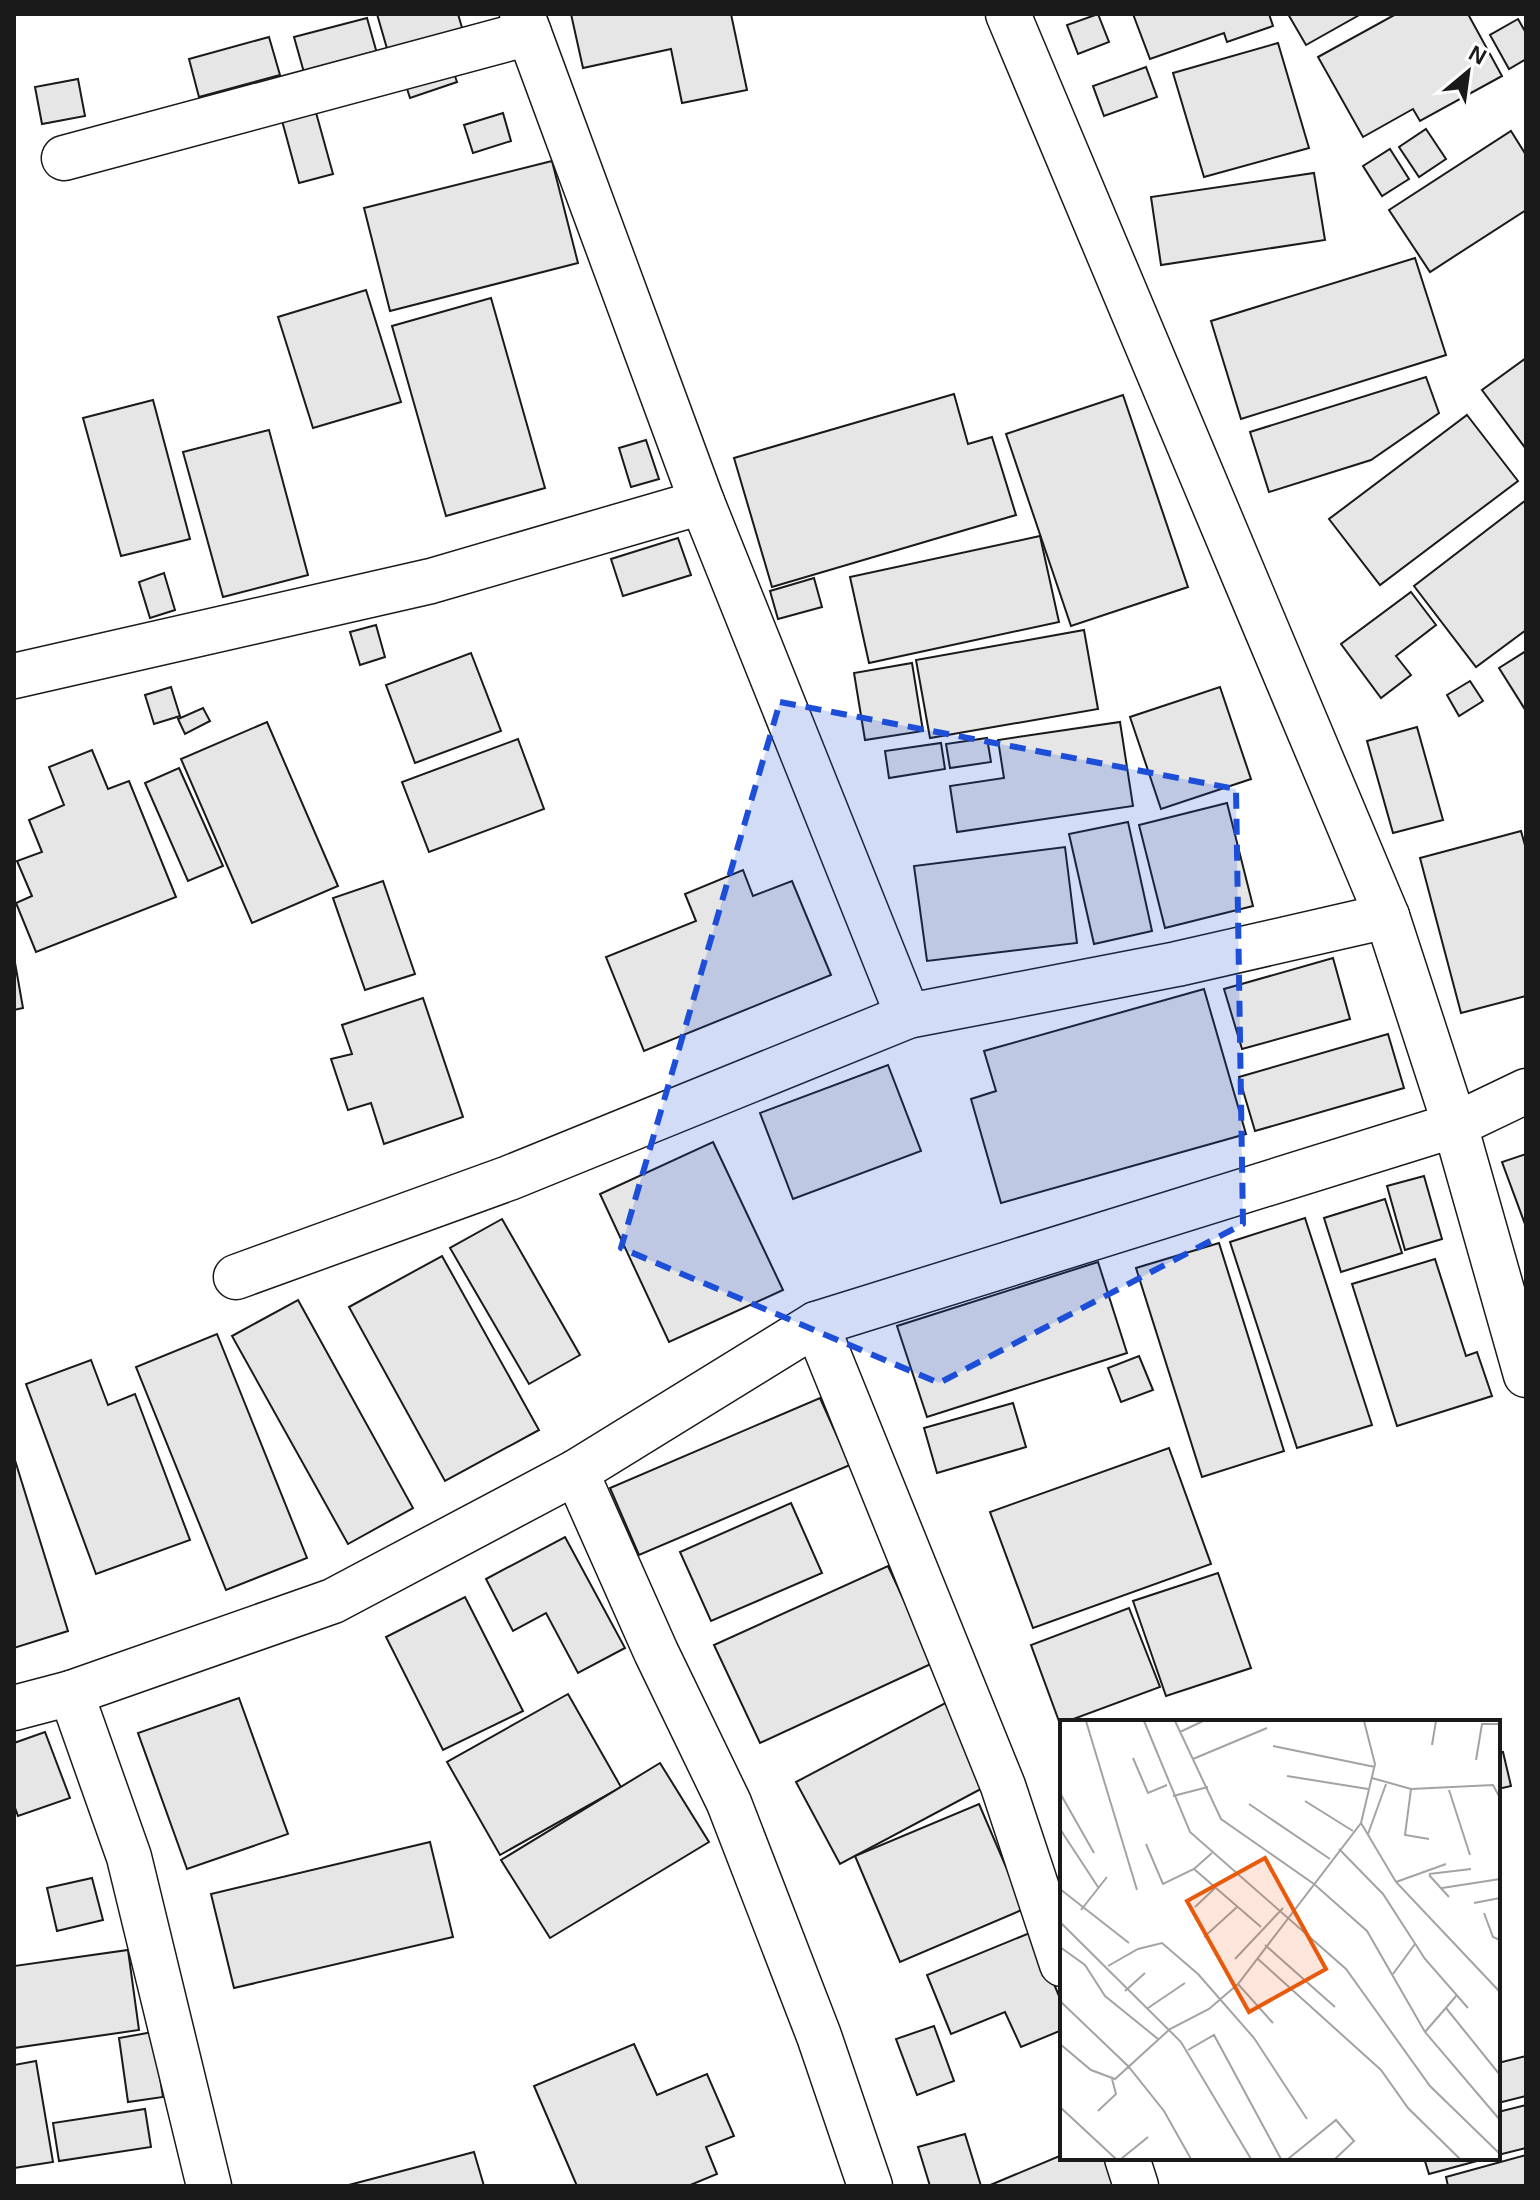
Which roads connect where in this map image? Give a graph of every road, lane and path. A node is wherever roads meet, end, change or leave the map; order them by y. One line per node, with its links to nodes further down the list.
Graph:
1 (1008, 14): 6 (street)
2 (525, 24): 3 (street); 4 (street)
3 (64, 158)
4 (702, 502): 5 (street); 7 (street)
5 (14, 676)
6 (1387, 916): 7 (street); 9 (street)
7 (908, 1016): 10 (street)
8 (1526, 1091): 9 (street)
9 (1455, 1125): 11 (street); 12 (street)
10 (236, 1277)
11 (816, 1324): 13 (street); 16 (street)
12 (1526, 1375)
13 (576, 1472): 14 (street); 19 (street)
14 (71, 1693): 15 (street); 18 (street)
15 (14, 1708)
16 (1060, 1958)
17 (1128, 2160): 20 (street)
18 (209, 2186)
19 (870, 2186)
20 (1136, 2186)

